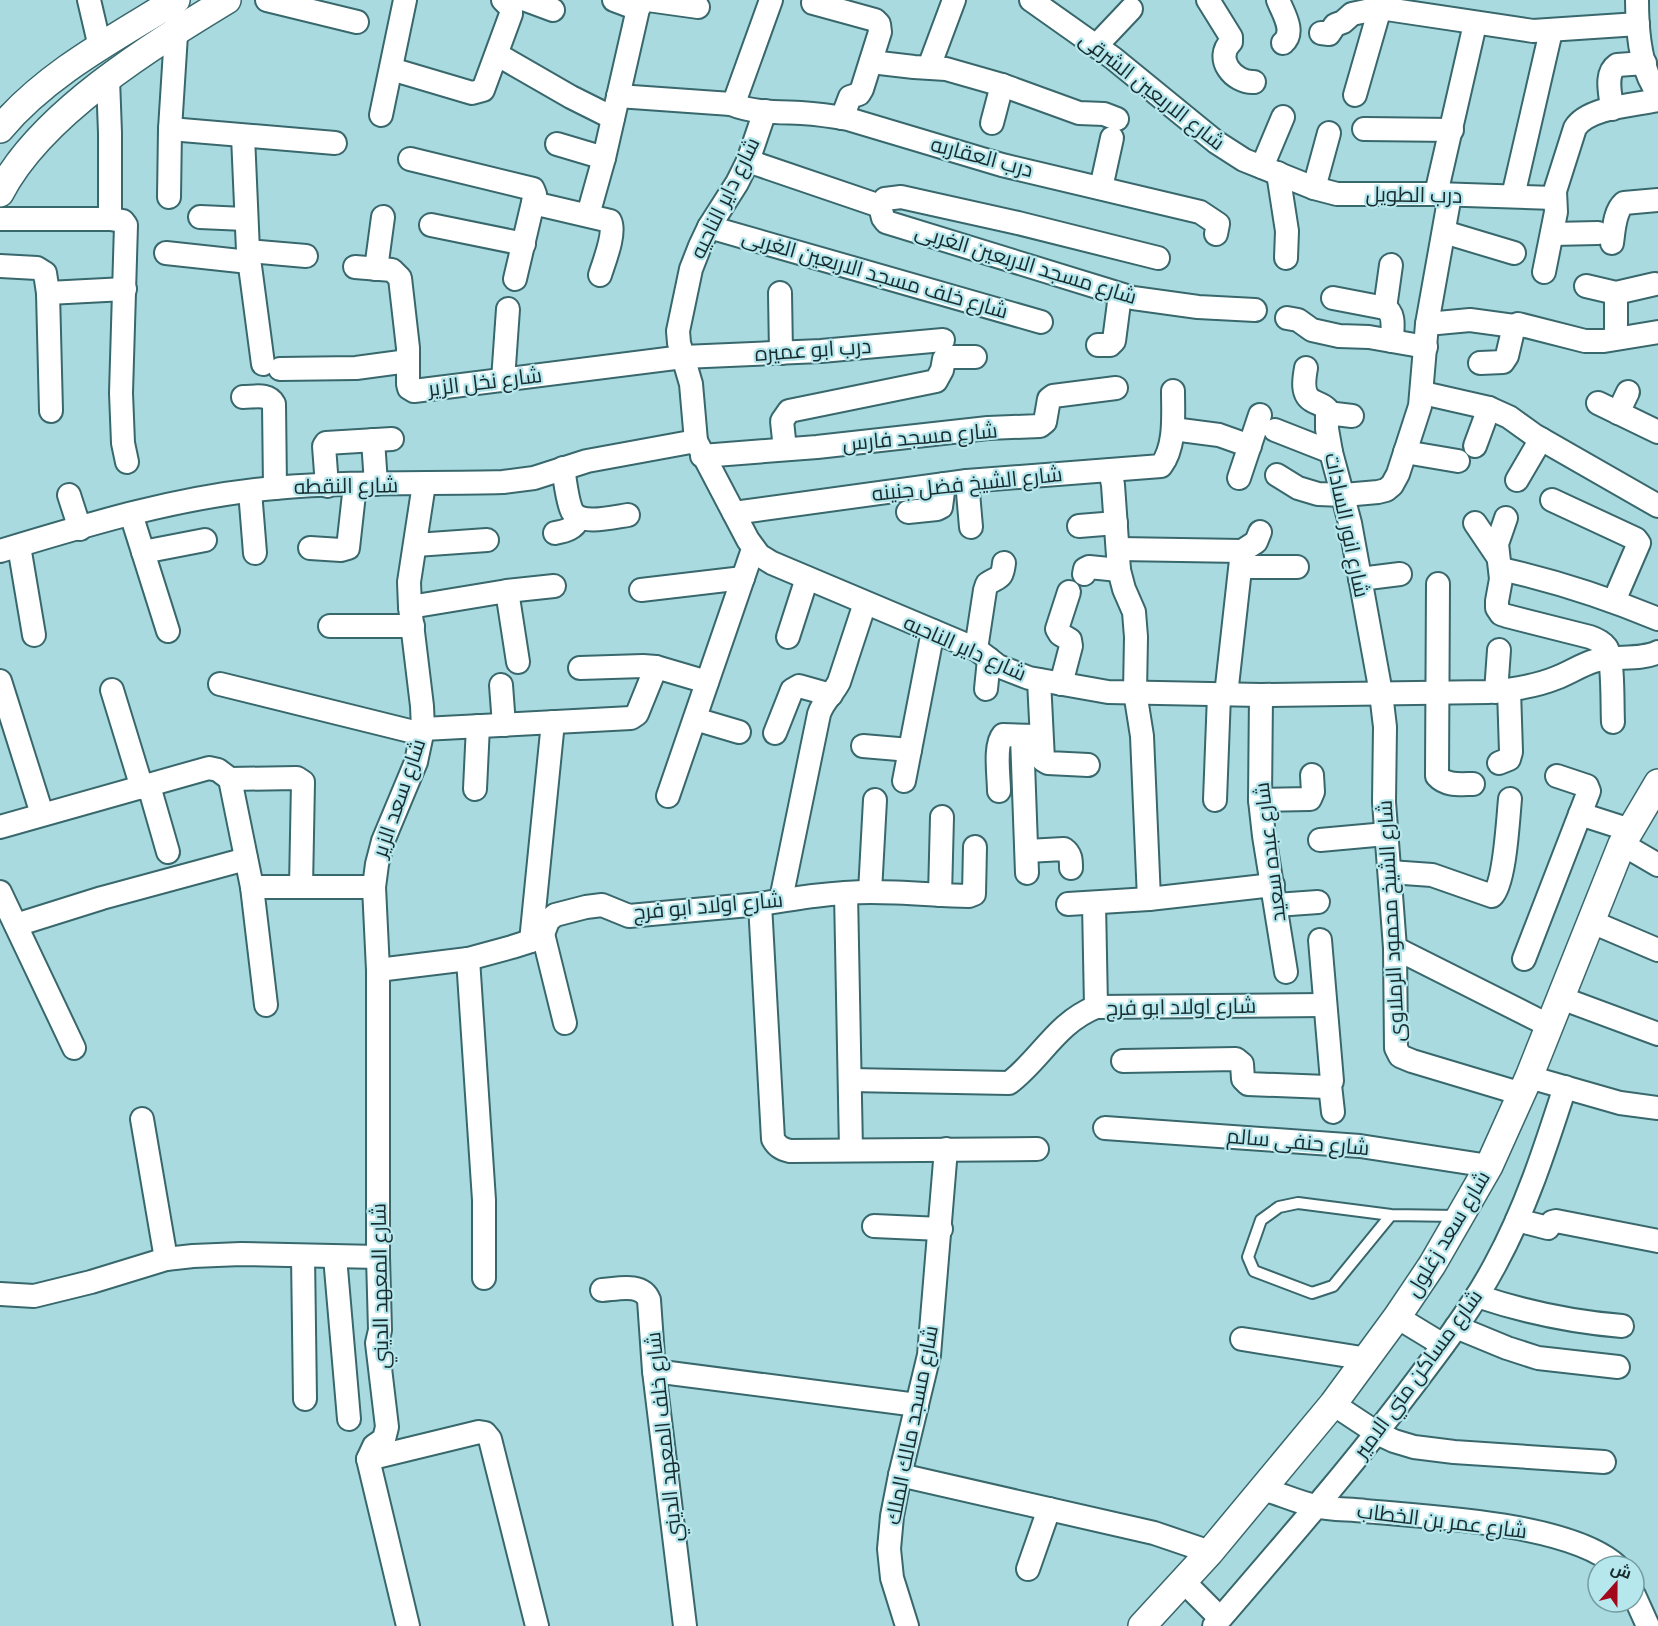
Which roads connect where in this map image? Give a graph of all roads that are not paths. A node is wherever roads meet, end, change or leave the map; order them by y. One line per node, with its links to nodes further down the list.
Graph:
1 (89, 0): 27 (street)
2 (178, 0): 23 (street); 27 (street)
3 (227, 0): 23 (street)
4 (267, 0): 20 (street)
5 (405, 0): 32 (street)
6 (614, 0): 16 (street)
7 (771, 0): 40 (street)
8 (954, 0): 31 (street)
9 (1030, 0): 26 (street, شارع الاربعين الشرقى)
10 (1208, 0): 34 (street)
11 (1278, 0): 25 (street)
12 (512, 1): 18 (street); 28 (street)
13 (813, 3): 29 (street)
14 (1369, 6): 21 (street); 24 (street); 37 (street)
15 (699, 7): 16 (street)
16 (638, 9): 38 (street)
17 (1131, 9): 26 (street)
18 (553, 10)
19 (1643, 15): 22 (street); 30 (street)
20 (357, 22)
21 (1475, 24): 22 (street); 51 (street)
22 (1551, 31): 64 (street)
23 (175, 32): 33 (street); 49 (street)
24 (1321, 33)
25 (1283, 44)
26 (1096, 46): 59 (street, شارع الاربعين الشرقى)
27 (100, 47): 48 (street)
28 (498, 55): 32 (street); 45 (street)
29 (871, 62): 31 (street); 46 (street)
30 (1645, 63): 36 (street); 41 (street)
31 (929, 67): 35 (street)
32 (391, 69): 43 (street)
33 (108, 79): 62 (street); 74 (street)
34 (1254, 82)
35 (1002, 85): 47 (street); 60 (street)
36 (1658, 93)
37 (1355, 95)
38 (618, 96): 40 (street, درب العقاربه); 45 (street)
39 (1658, 100): 41 (street)
40 (731, 104): 42 (street, درب العقاربه)
41 (1612, 109): 66 (street)
42 (765, 111): 46 (street, درب العقاربه); 58 (street, شارع داير الناحيه)
43 (381, 115)
44 (1283, 117): 59 (street)
45 (613, 118): 56 (street)
46 (842, 118): 60 (street, درب العقاربه)
47 (992, 123)
48 (0, 129)
49 (170, 129): 53 (street); 65 (street)
50 (1364, 129): 51 (street)
51 (1452, 130): 63 (street)
52 (1329, 133): 61 (street)
53 (243, 136): 54 (street); 75 (street)
54 (335, 143)
55 (557, 144): 56 (street)
56 (604, 158): 70 (street)
57 (410, 159): 68 (street)
58 (748, 161): 69 (street, شارع مسجد الاربعين الغربى); 77 (street, شارع داير الناحيه)
59 (1270, 170): 61 (street, درب الطويل); 87 (street)
60 (1101, 188): 79 (street, درب العقاربه)
61 (1314, 188): 63 (street, درب الطويل)
62 (0, 193)
63 (1443, 195): 64 (street, درب الطويل); 78 (street)
64 (1513, 196): 66 (street, درب الطويل)
65 (169, 197)
66 (1554, 198): 80 (street)
67 (1658, 200): 80 (street)
68 (533, 203): 70 (street); 81 (street)
69 (880, 206): 86 (street, شارع مسجد الاربعين الغربى); 99 (street, شارع مسجد الاربعين الغربى)
70 (588, 215): 91 (street)
71 (200, 217): 75 (street)
72 (382, 217): 117 (street, شارع نخل الزير)
73 (0, 219): 74 (street)
74 (110, 219): 95 (street)
75 (246, 219): 85 (street)
76 (432, 225): 81 (street)
77 (709, 227): 105 (street, شارع خلف مسجد الاربعين الغربى); 115 (street, شارع داير الناحيه)
78 (1444, 232): 83 (street); 106 (street)
79 (1216, 234)
80 (1552, 234): 90 (street)
81 (524, 244): 92 (street)
82 (166, 253): 85 (street)
83 (1514, 253)
84 (306, 256): 85 (street)
85 (248, 257): 117 (street)
86 (1158, 258)
87 (1286, 258)
88 (1391, 265): 101 (street)
89 (0, 266): 97 (street)
90 (1544, 272)
91 (600, 275)
92 (515, 279)
93 (1655, 284): 98 (street)
94 (1586, 286): 98 (street)
95 (125, 289): 97 (street); 138 (street)
96 (780, 292): 114 (street)
97 (48, 293): 127 (street)
98 (1616, 293): 109 (street)
99 (1120, 295): 103 (street, شارع مسجد الاربعين الغربى); 112 (street)
100 (1333, 298): 101 (street)
101 (1384, 308): 111 (street)
102 (508, 309): 120 (street)
103 (1255, 310)
104 (1287, 318): 111 (street)
105 (1041, 322)
106 (1427, 324): 107 (street); 113 (street)
107 (1514, 326): 109 (street); 118 (street)
108 (1658, 332): 109 (street)
109 (1616, 338)
110 (943, 340): 114 (street, درب ابو عميره)
111 (1392, 341): 113 (street)
112 (1098, 345)
113 (1426, 347): 124 (street)
114 (781, 353): 115 (street, درب ابو عميره)
115 (683, 357): 120 (street, شارع نخل الزير); 134 (street, شارع داير الناحيه)
116 (975, 357): 135 (street)
117 (408, 361): 120 (street, شارع نخل الزير)
118 (1480, 363)
119 (1306, 368): 128 (street)
120 (503, 380)
121 (1116, 388): 135 (street, شارع مسجد فارس)
122 (1173, 391): 130 (street, شارع الشيخ فضل جنينه)
123 (1628, 392): 131 (street)
124 (1423, 393): 126 (street); 137 (street)
125 (243, 397): 149 (street)
126 (1489, 408): 132 (street); 137 (street)
127 (51, 411)
128 (1328, 413): 129 (street); 136 (street, شارع انور السادات)
129 (1352, 416)
130 (1173, 429): 133 (street); 140 (street, شارع الشيخ فضل جنينه)
131 (1658, 432)
132 (1541, 439): 143 (street); 154 (street)
133 (1250, 446): 136 (street); 142 (street)
134 (699, 448): 135 (street, شارع مسجد فارس); 139 (street, شارع النقطه); 156 (street, شارع داير الناحيه)
135 (785, 449)
136 (1331, 452): 152 (street, شارع انور السادات)
137 (1406, 452): 152 (street)
138 (127, 462)
139 (562, 468): 146 (street, شارع النقطه); 159 (street)
140 (1110, 470): 144 (street, شارع الشيخ فضل جنينه); 161 (street)
141 (1277, 475): 152 (street)
142 (1239, 478)
143 (1517, 480)
144 (967, 481): 147 (street, شارع الشيخ فضل جنينه); 164 (street)
145 (365, 484): 146 (street, شارع النقطه); 148 (street, شارع النقطه); 148 (street); 171 (street)
146 (424, 484): 170 (street, شارع سعد الزير)
147 (944, 484): 155 (street); 156 (street, شارع الشيخ فضل جنينه)
148 (327, 486): 149 (street, شارع النقطه)
149 (274, 488): 150 (street, شارع النقطه)
150 (250, 491): 157 (street, شارع النقطه); 175 (street)
151 (69, 495): 165 (street)
152 (1344, 495): 185 (street, شارع انور السادات)
153 (1552, 500): 191 (street)
154 (1658, 506)
155 (908, 512)
156 (734, 513): 173 (street, شارع داير الناحيه)
157 (131, 514): 165 (street, شارع النقطه); 174 (street)
158 (627, 515): 159 (street)
159 (579, 518): 167 (street)
160 (1506, 518): 179 (street)
161 (1116, 523): 163 (street); 177 (street)
162 (1475, 523): 179 (street)
163 (1079, 526)
164 (971, 527)
165 (80, 529): 172 (street, شارع النقطه)
166 (1260, 532): 176 (street)
167 (555, 533)
168 (204, 540): 174 (street)
169 (487, 540): 170 (street)
170 (416, 545): 193 (street, شارع سعد الزير)
171 (310, 548)
172 (10, 549): 198 (street)
173 (753, 549): 183 (street); 184 (street, شارع داير الناحيه)
174 (143, 552): 196 (street)
175 (255, 553)
176 (1242, 559): 177 (street); 180 (street); 219 (street)
177 (1119, 560): 181 (street); 215 (street)
178 (1004, 563): 202 (street)
179 (1500, 563): 191 (street); 203 (street)
180 (1297, 567)
181 (1084, 574)
182 (1400, 574): 185 (street)
183 (744, 578): 188 (street); 208 (street)
184 (807, 578): 192 (street, شارع داير الناحيه); 199 (street)
185 (1360, 579): 216 (street, شارع انور السادات)
186 (1438, 584): 217 (street)
187 (554, 586): 189 (street)
188 (641, 590)
189 (507, 591): 193 (street); 204 (street)
190 (1069, 592): 209 (street)
191 (1614, 601): 194 (street)
192 (865, 603): 197 (street, شارع داير الناحيه); 218 (street)
193 (412, 616): 195 (street); 226 (street, شارع سعد الزير)
194 (1658, 618)
195 (330, 626)
196 (168, 631)
197 (933, 631): 202 (street, شارع داير الناحيه); 231 (street)
198 (34, 635)
199 (788, 637)
200 (1499, 650): 214 (street)
201 (1658, 652): 203 (street, شارع داير الناحيه)
202 (982, 654): 209 (street, شارع داير الناحيه); 212 (street)
203 (1610, 658): 214 (street, شارع داير الناحيه); 223 (street)
204 (518, 662)
205 (580, 668): 206 (street)
206 (656, 668): 208 (street); 222 (street)
207 (0, 681): 248 (street)
208 (707, 682): 221 (street)
209 (1050, 682): 215 (street, شارع داير الناحيه); 229 (street)
210 (220, 684): 226 (street)
211 (501, 685): 224 (street)
212 (986, 689)
213 (112, 690): 239 (street)
214 (1502, 691): 217 (street, شارع داير الناحيه); 232 (street)
215 (1135, 692): 219 (street, شارع داير الناحيه); 269 (street)
216 (1381, 693): 217 (street, شارع داير الناحيه); 220 (street, شارع داير الناحيه); 252 (street, شارع الشيخ محمود الرملاوى)
217 (1437, 693): 238 (street)
218 (831, 695): 228 (street); 270 (street)
219 (1222, 695): 220 (street, شارع داير الناحيه); 246 (street)
220 (1261, 695): 247 (street, شارع عبده سعيد)
221 (695, 719): 227 (street); 242 (street)
222 (553, 722): 224 (street); 276 (street)
223 (1613, 722)
224 (504, 725): 225 (street)
225 (478, 726): 226 (street); 240 (street)
226 (422, 732): 263 (street, شارع سعد الزير)
227 (739, 732)
228 (775, 733)
229 (1032, 736): 233 (street); 241 (street); 259 (street)
230 (863, 746): 231 (street)
231 (910, 750): 237 (street)
232 (1499, 763)
233 (1088, 765)
234 (1312, 775): 247 (street)
235 (1557, 776): 249 (street)
236 (230, 779): 239 (street); 257 (street); 262 (street)
237 (904, 781)
238 (1473, 784)
239 (146, 787): 248 (street); 256 (street)
240 (475, 789)
241 (999, 791)
242 (668, 796)
243 (1655, 796): 253 (street, شارع سعد زغلول)
244 (1510, 799): 260 (street)
245 (875, 800): 265 (street)
246 (1215, 800)
247 (1260, 800): 268 (street, شارع عبده سعيد)
248 (42, 814): 251 (street)
249 (1580, 814): 253 (street); 281 (street)
250 (942, 817): 267 (street)
251 (0, 827)
252 (1386, 834): 254 (street); 260 (street, شارع الشيخ محمود الرملاوى)
253 (1626, 837): 258 (street); 274 (street, شارع سعد زغلول)
254 (1320, 840)
255 (975, 847): 267 (street, شارع اولاد ابو فرج)
256 (168, 852)
257 (246, 859): 261 (street); 275 (street)
258 (1658, 866)
259 (1071, 868)
260 (1390, 872): 278 (street, شارع الشيخ محمود الرملاوى)
261 (252, 887): 262 (street); 285 (street)
262 (301, 887): 263 (street)
263 (374, 887): 282 (street, شارع سعد الزير)
264 (0, 892): 275 (street)
265 (870, 892): 266 (street, شارع اولاد ابو فرج); 267 (street, شارع اولاد ابو فرج)
266 (846, 893): 270 (street, شارع اولاد ابو فرج); 293 (street)
267 (940, 895)
268 (1274, 895): 269 (street); 271 (street); 283 (street, شارع عبده سعيد)
269 (1149, 899): 272 (street)
270 (771, 902): 276 (street, شارع اولاد ابو فرج); 303 (street)
271 (1318, 902)
272 (1094, 903): 273 (street); 287 (street)
273 (1068, 904)
274 (1592, 922): 279 (street); 284 (street, شارع سعد زغلول)
275 (16, 925): 291 (street)
276 (537, 937): 280 (street); 288 (street)
277 (1320, 940): 286 (street)
278 (1395, 948): 289 (street); 295 (street, شارع الشيخ محمود الرملاوى)
279 (1658, 950)
280 (468, 959): 282 (street); 315 (street)
281 (1524, 959)
282 (378, 970): 313 (street, شارع المعهد الديني)
283 (1286, 972)
284 (1561, 998): 289 (street, شارع سعد زغلول); 290 (street)
285 (266, 1005)
286 (1326, 1005): 287 (street, شارع اولاد ابو فرج); 294 (street)
287 (1096, 1007): 293 (street, شارع اولاد ابو فرج)
288 (565, 1023)
289 (1550, 1026): 295 (street, شارع سعد زغلول)
290 (1658, 1034)
291 (74, 1048)
292 (1123, 1061): 294 (street)
293 (850, 1080): 303 (street)
294 (1330, 1085): 298 (street)
295 (1526, 1086): 296 (street); 304 (street, شارع سعد زغلول)
296 (1565, 1087): 297 (street); 307 (street, شارع مساكن مني الامير)
297 (1658, 1108)
298 (1333, 1112)
299 (142, 1119): 314 (street)
300 (1105, 1128): 304 (street, شارع حنفى سالم)
301 (946, 1149): 302 (street); 303 (street); 309 (street, شارع مسجد مالك الملك)
302 (1037, 1149)
303 (851, 1150)
304 (1490, 1166): 306 (street, شارع سعد زغلول)
305 (1391, 1215): 305 (lane); 306 (lane)
306 (1461, 1216): 319 (street, شارع سعد زغلول)
307 (1517, 1220): 310 (street); 318 (street, شارع مساكن مني الامير)
308 (874, 1226): 309 (street)
309 (941, 1229): 327 (street, شارع مسجد مالك الملك)
310 (1658, 1241)
311 (303, 1256): 312 (street); 314 (street); 326 (street)
312 (334, 1257): 313 (street); 329 (street)
313 (378, 1257): 331 (street, شارع المعهد الديني)
314 (166, 1259): 317 (street)
315 (484, 1278)
316 (602, 1290): 325 (street, شارع خلف المعهد الديني)
317 (0, 1294)
318 (1477, 1296): 320 (street); 321 (street, شارع مساكن مني الامير)
319 (1397, 1317): 321 (street); 323 (street, شارع سعد زغلول)
320 (1622, 1326)
321 (1450, 1336): 324 (street); 330 (street, شارع مساكن مني الامير)
322 (1242, 1339): 323 (street)
323 (1368, 1359): 328 (street, شارع سعد زغلول)
324 (1618, 1367)
325 (654, 1371): 327 (street); 344 (street, شارع خلف المعهد الديني)
326 (305, 1400)
327 (917, 1404): 333 (street, شارع مسجد مالك الملك)
328 (1333, 1404): 330 (street); 334 (street, شارع سعد زغلول)
329 (349, 1419)
330 (1377, 1433): 332 (street); 335 (street, شارع مساكن مني الامير)
331 (368, 1458): 342 (street); 343 (street)
332 (1604, 1462)
333 (900, 1475): 336 (street); 345 (street, شارع مسجد مالك الملك)
334 (1263, 1489): 335 (street, شارع عمر بن الخطاب); 337 (street, شارع سعد زغلول)
335 (1316, 1506): 338 (street, شارع عمر بن الخطاب); 341 (street, شارع مساكن مني الامير)
336 (1049, 1509): 337 (street); 339 (street)
337 (1210, 1552): 340 (street, شارع سعد زغلول)
338 (1601, 1554)
339 (1028, 1569)
340 (1183, 1581): 341 (street); 346 (street, شارع سعد زغلول)
341 (1217, 1622)
342 (408, 1626)
343 (537, 1626)
344 (685, 1626)
345 (907, 1626)
346 (1142, 1626)

